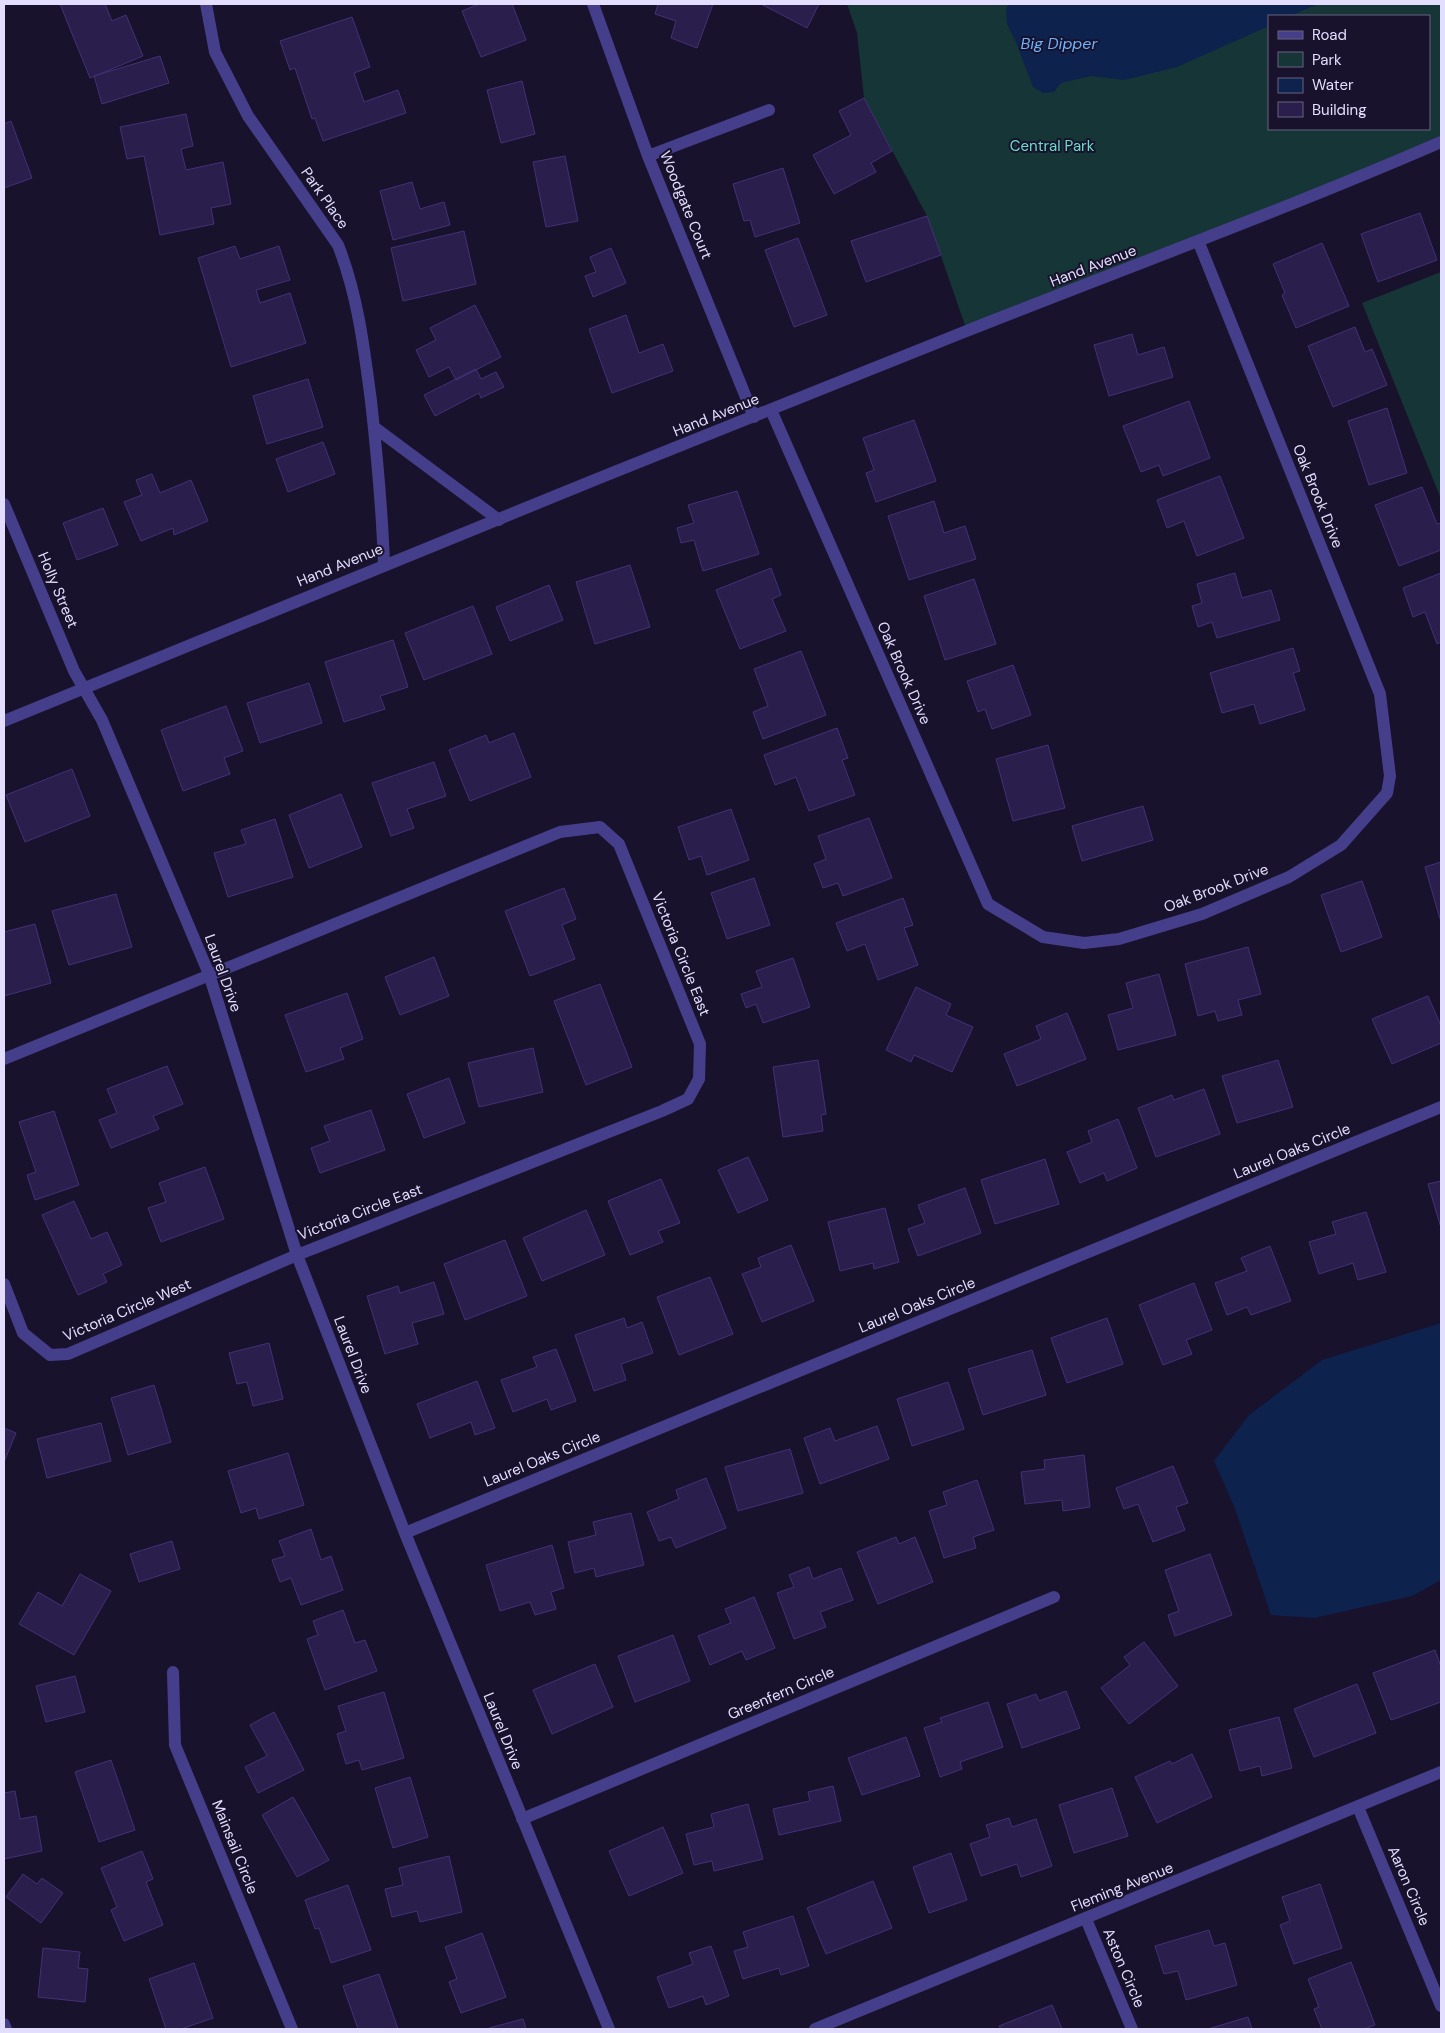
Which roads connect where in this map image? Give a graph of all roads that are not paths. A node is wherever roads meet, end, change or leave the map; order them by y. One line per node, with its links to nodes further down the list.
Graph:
1 (206, 4): 9 (street, Park Place)
2 (593, 4): 5 (street, Woodgate Court)
3 (769, 110): 5 (street)
4 (1441, 142): 6 (street, Hand Avenue)
5 (648, 156): 8 (street, Woodgate Court)
6 (1199, 243): 7 (street, Hand Avenue); 7 (street, Oak Brook Drive)
7 (771, 410): 8 (street, Hand Avenue)
8 (754, 417): 11 (street, Hand Avenue)
9 (374, 427): 11 (street); 12 (street, Park Place)
10 (4, 504): 13 (street, Holly Street)
11 (499, 520): 12 (street, Hand Avenue)
12 (384, 564): 13 (street, Hand Avenue)
13 (85, 688): 14 (street, Hand Avenue); 15 (street, Laurel Drive)
14 (4, 721)
15 (209, 974): 16 (street); 18 (street, Laurel Drive); 18 (street, Victoria Circle East)
16 (4, 1058)
17 (1441, 1107): 20 (street, Laurel Oaks Circle)
18 (297, 1255): 19 (street, Victoria Circle West); 20 (street, Laurel Drive)
19 (4, 1284)
20 (405, 1533): 25 (street, Laurel Drive)
21 (1054, 1597): 25 (street, Greenfern Circle)
22 (173, 1672): 30 (street, Mainsail Circle)
23 (1441, 1772): 24 (street, Fleming Avenue)
24 (1358, 1807): 26 (street, Fleming Avenue); 27 (street, Aaron Circle)
25 (522, 1820): 31 (street, Laurel Drive)
26 (1086, 1919): 32 (street, Fleming Avenue); 33 (street, Aston Circle)
27 (1441, 2006)
28 (4, 2024): 29 (street)
29 (6, 2029)
30 (292, 2029)
31 (608, 2029)
32 (815, 2029)
33 (1132, 2029)

